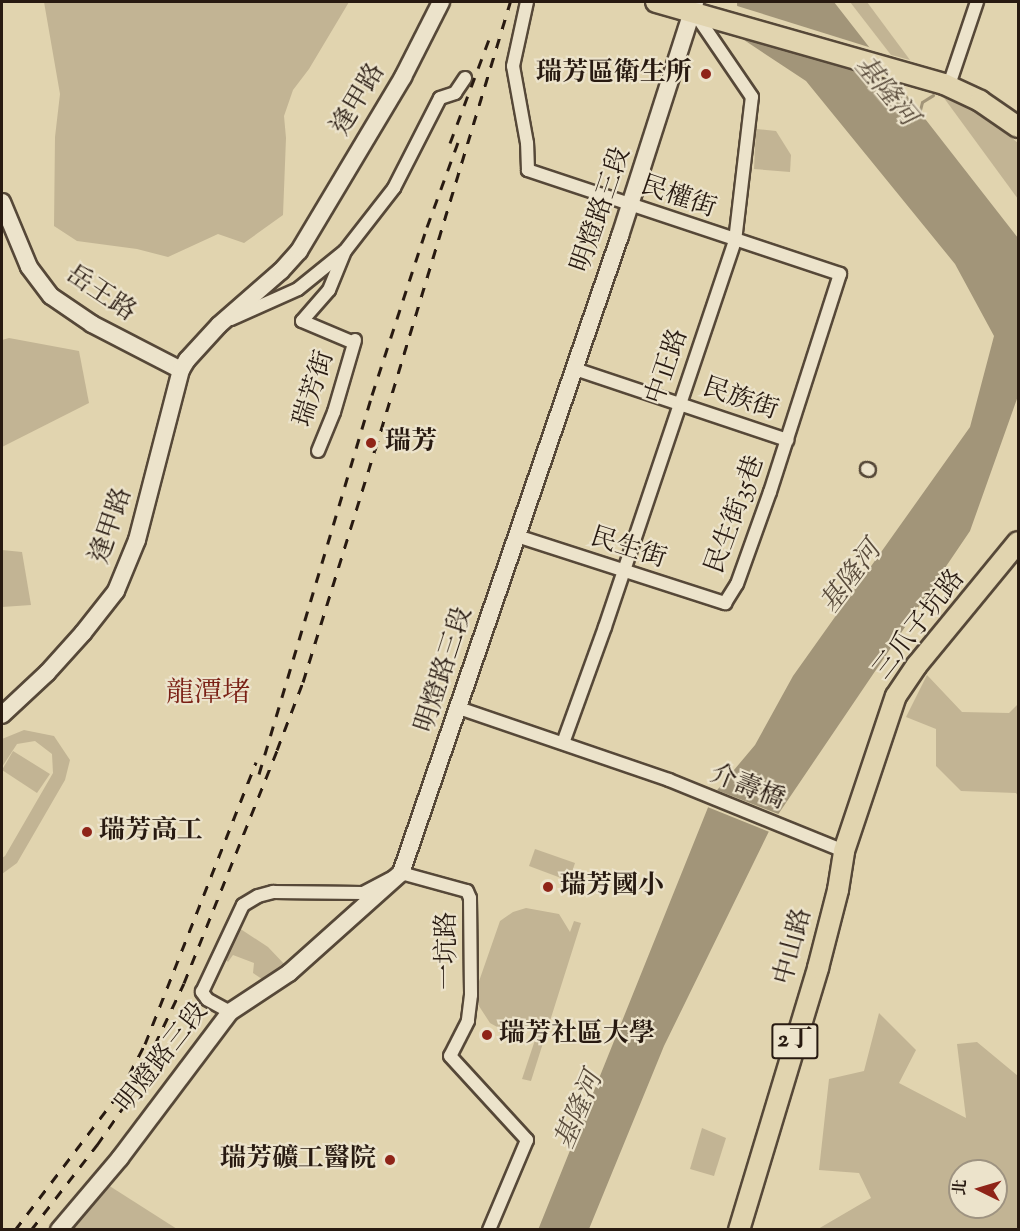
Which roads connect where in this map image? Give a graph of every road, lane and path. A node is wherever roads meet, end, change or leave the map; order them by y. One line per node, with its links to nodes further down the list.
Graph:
1 (441, 2): 14 (street, 逢甲路)
2 (527, 2): 10 (street, 民權街)
3 (656, 2): 5 (main road)
4 (977, 2): 7 (street)
5 (694, 6): 7 (main road); 10 (street, 明燈路三段); 11 (street, 中正路)
6 (465, 78): 12 (street, 逢甲路)
7 (949, 85): 8 (main road)
8 (1018, 127)
9 (2, 202): 16 (street, 岳王路)
10 (630, 205): 11 (street, 民權街); 15 (street, 明燈路三段)
11 (735, 241): 13 (street, 民權街); 17 (street, 中正路)
12 (345, 251): 14 (street, 逢甲路); 19 (street, 瑞芳街)
13 (840, 274): 18 (street, 民生街35巷)
14 (219, 325): 16 (street, 逢甲路)
15 (575, 369): 17 (street, 民族街); 20 (street, 明燈路三段)
16 (182, 370): 25 (street, 逢甲路)
17 (680, 403): 18 (street, 民族街); 22 (street, 中正路)
18 (787, 440): 23 (street, 民生街35巷)
19 (318, 451)
20 (517, 536): 22 (street, 民生街); 24 (street, 明燈路三段)
21 (1018, 542): 27 (main road, 三爪子坑路 / 2丁)
22 (624, 572): 23 (street, 民生街); 26 (street, 中正路)
23 (724, 603)
24 (459, 708): 26 (street); 28 (street, 明燈路三段)
25 (2, 715)
26 (563, 743): 27 (street, 介壽橋)
27 (844, 851): 32 (main road, 中山路 / 2丁)
28 (401, 873): 29 (street, 明燈路三段); 29 (street); 31 (street, 一坑路)
29 (230, 1012): 30 (street, 明燈路三段)
30 (59, 1230)
31 (489, 1230)
32 (738, 1230)

